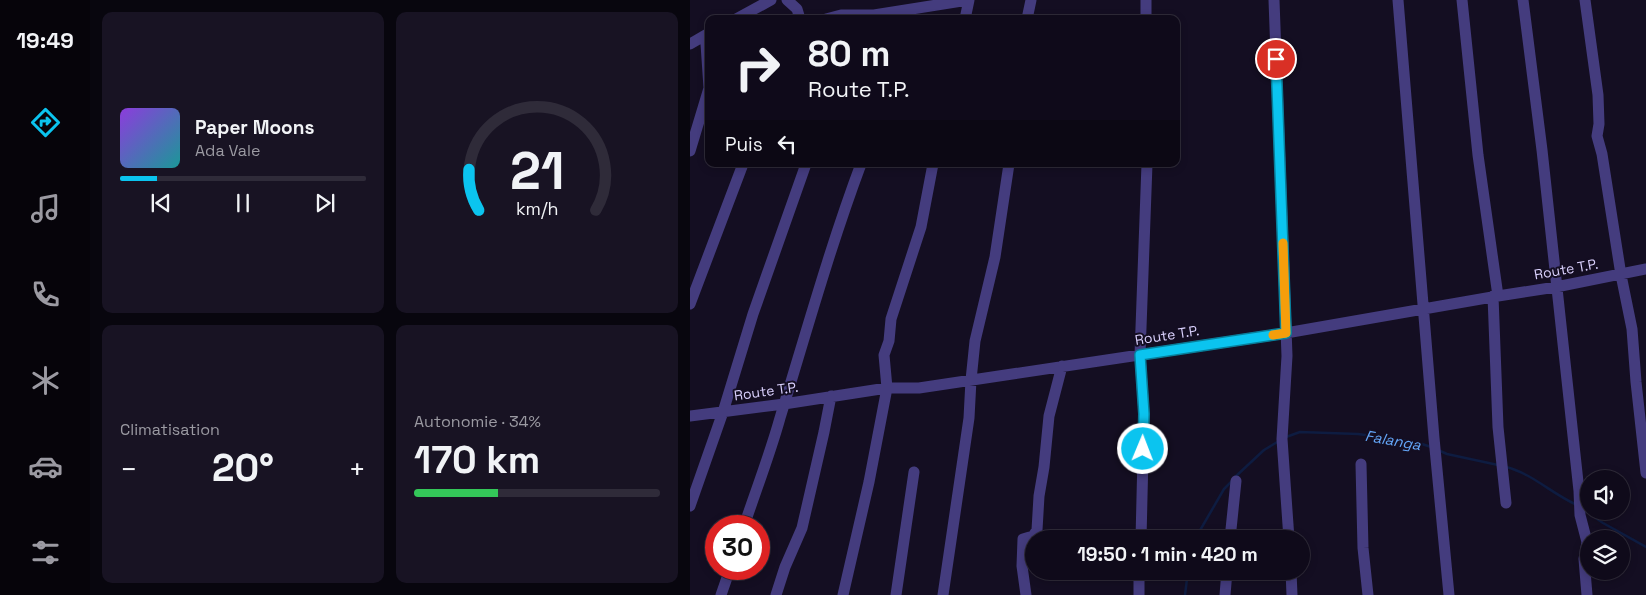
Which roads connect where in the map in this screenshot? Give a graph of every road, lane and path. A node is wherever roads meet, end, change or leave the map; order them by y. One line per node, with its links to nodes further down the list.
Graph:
1 (771, 0): 12 (street)
2 (787, 0): 13 (street)
3 (968, 0): 11 (street); 15 (street)
4 (1031, 0): 16 (street)
5 (1146, 0): 17 (street)
6 (1274, 0): 34 (street)
7 (1398, 0): 33 (street)
8 (1462, 0): 31 (street)
9 (1523, 0): 30 (street)
10 (1586, 0): 29 (street)
11 (912, 9): 14 (street)
12 (743, 15)
13 (799, 15)
14 (874, 15)
15 (966, 15)
16 (1028, 15)
17 (1146, 15)
18 (705, 40): 19 (street)
19 (690, 43)
20 (705, 101): 21 (street)
21 (690, 151)
22 (742, 167): 32 (street)
23 (805, 167): 41 (street)
24 (861, 167): 40 (street)
25 (932, 167): 38 (street)
26 (1009, 167): 37 (street)
27 (1147, 167): 35 (street)
28 (1646, 270): 29 (street, Route T.P.)
29 (1621, 274): 30 (street, Route T.P.); 45 (street)
30 (1556, 288): 31 (street, Route T.P.); 68 (street)
31 (1496, 296): 33 (street, Route T.P.); 47 (street)
32 (690, 304)
33 (1424, 309): 34 (street, Route T.P.); 67 (street)
34 (1286, 333): 35 (street, Route T.P.); 52 (street)
35 (1140, 355): 36 (street, Route T.P.); 50 (street)
36 (1062, 366): 37 (street, Route T.P.); 62 (street)
37 (971, 380): 38 (street, Route T.P.); 61 (street)
38 (887, 388): 39 (street, Route T.P.); 59 (street)
39 (831, 396): 40 (street, Route T.P.); 58 (street)
40 (784, 404): 41 (street, Route T.P.); 49 (street)
41 (723, 412): 42 (street, Route T.P.); 48 (street)
42 (690, 416)
43 (1361, 464): 66 (street)
44 (914, 472): 60 (street)
45 (1646, 473)
46 (1236, 481): 51 (street)
47 (1506, 503)
48 (690, 506)
49 (748, 515)
50 (1140, 530)
51 (1231, 530)
52 (1288, 530)
53 (727, 580): 57 (street)
54 (1139, 580): 63 (street)
55 (1226, 580): 64 (street)
56 (1291, 580): 65 (street)
57 (722, 595)
58 (776, 595)
59 (843, 595)
60 (896, 595)
61 (943, 595)
62 (1026, 595)
63 (1139, 595)
64 (1225, 595)
65 (1292, 595)
66 (1368, 595)
67 (1450, 595)
68 (1587, 595)

